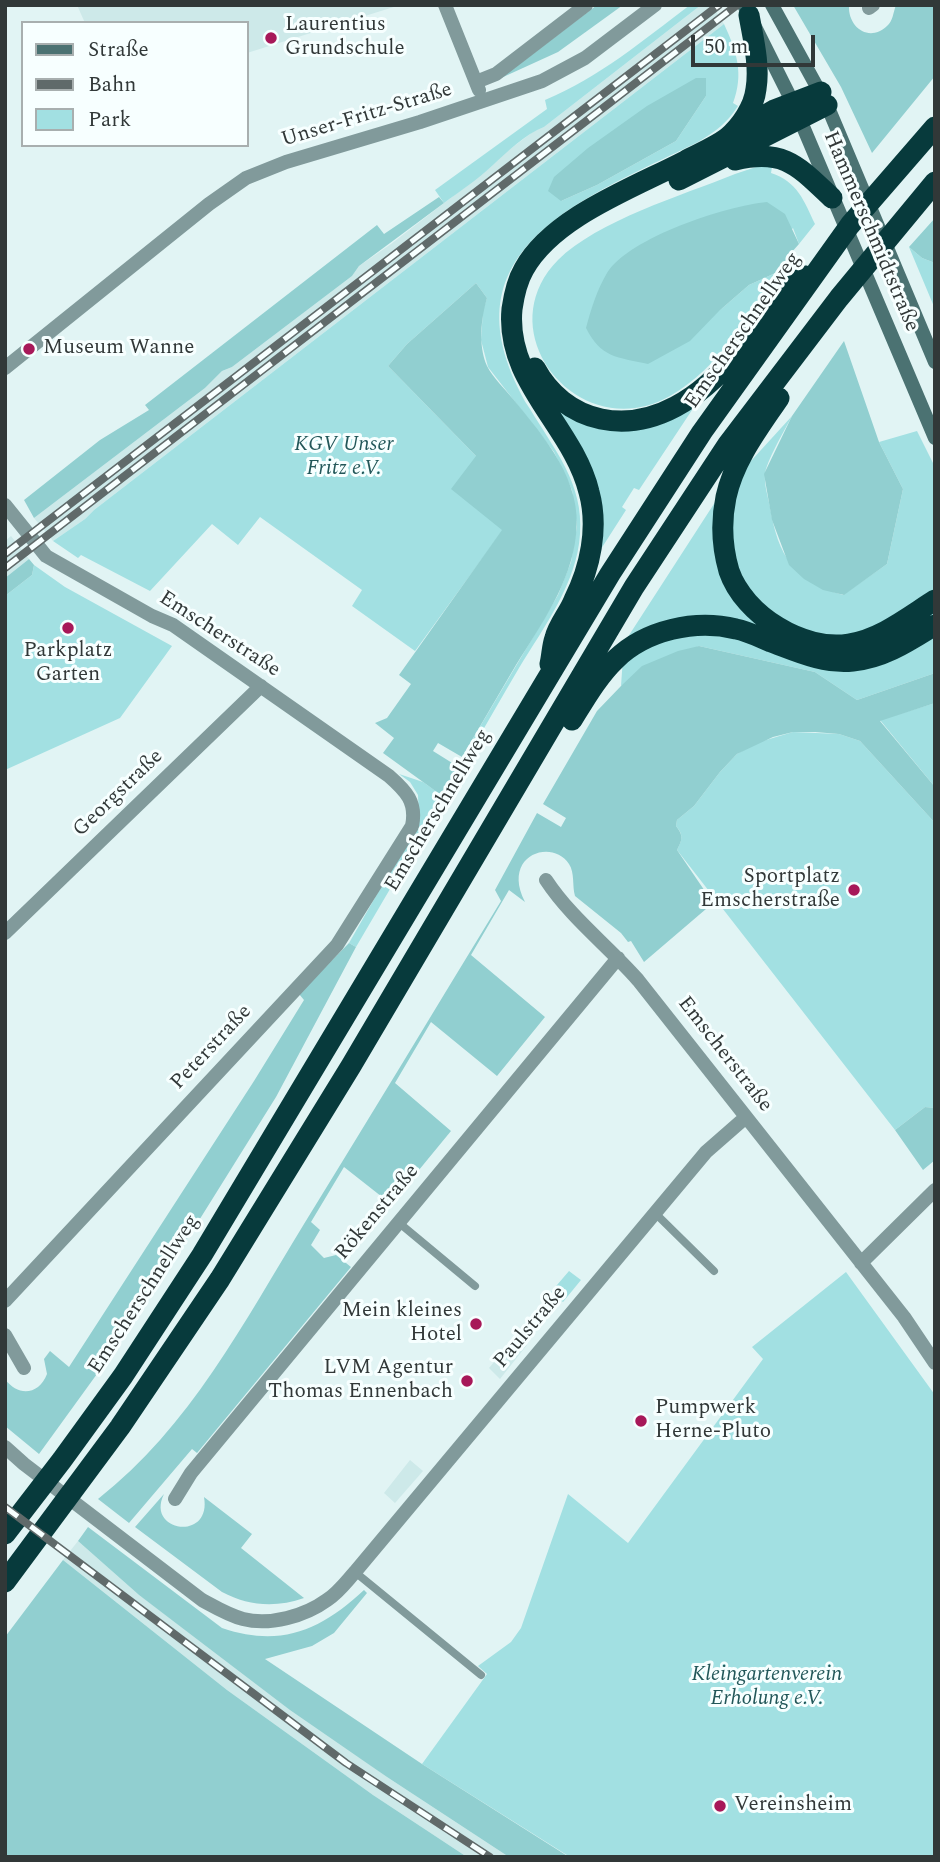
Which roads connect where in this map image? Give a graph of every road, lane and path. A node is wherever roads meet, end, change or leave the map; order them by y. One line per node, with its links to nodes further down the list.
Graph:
1 (445, 5): 6 (street)
2 (586, 5): 6 (street, Unser-Fritz-Straße)
3 (655, 5): 8 (street, Unser-Fritz-Straße)
4 (772, 5): 7 (main road, Hammerschmidtstraße)
5 (746, 10): 9 (main road, Hammerschmidtstraße); 11 (highway)
6 (476, 82): 8 (street)
7 (824, 98): 9 (highway); 17 (main road, Hammerschmidtstraße)
8 (483, 101): 18 (street, Unser-Fritz-Straße)
9 (796, 111): 11 (highway); 12 (highway); 14 (main road, Hammerschmidtstraße)
10 (935, 127): 15 (highway, Emscherschnellweg)
11 (726, 138): 25 (highway)
12 (712, 164): 14 (highway); 15 (highway)
13 (935, 182): 16 (highway)
14 (832, 198): 19 (main road, Hammerschmidtstraße)
15 (823, 262): 25 (highway, Emscherschnellweg)
16 (839, 298): 22 (highway); 27 (highway)
17 (935, 362)
18 (5, 368)
19 (935, 438)
20 (5, 505): 26 (street, Emscherstraße)
21 (935, 586): 22 (highway)
22 (931, 611): 24 (highway)
23 (935, 641): 24 (highway)
24 (895, 649): 27 (highway)
25 (548, 677): 45 (highway, Emscherschnellweg)
26 (261, 687): 28 (street, Emscherstraße); 30 (street, Georgstraße)
27 (533, 757): 47 (highway)
28 (411, 802): 39 (street, Peterstraße)
29 (545, 880): 31 (street, Emscherstraße)
30 (5, 933)
31 (618, 958): 32 (street, Emscherstraße); 35 (street, Rökenstraße)
32 (746, 1117): 34 (street, Paulstraße); 36 (street, Emscherstraße)
33 (935, 1190): 36 (street)
34 (654, 1213): 37 (lane); 46 (street, Paulstraße)
35 (398, 1222): 38 (lane); 44 (street, Rökenstraße)
36 (861, 1263): 41 (street, Emscherstraße)
37 (714, 1271)
38 (475, 1286)
39 (5, 1301)
40 (5, 1335): 42 (street)
41 (935, 1363)
42 (24, 1368)
43 (5, 1447): 46 (street, Paulstraße)
44 (175, 1499)
45 (5, 1534)
46 (355, 1572): 48 (lane)
47 (5, 1582)
48 (481, 1675)

